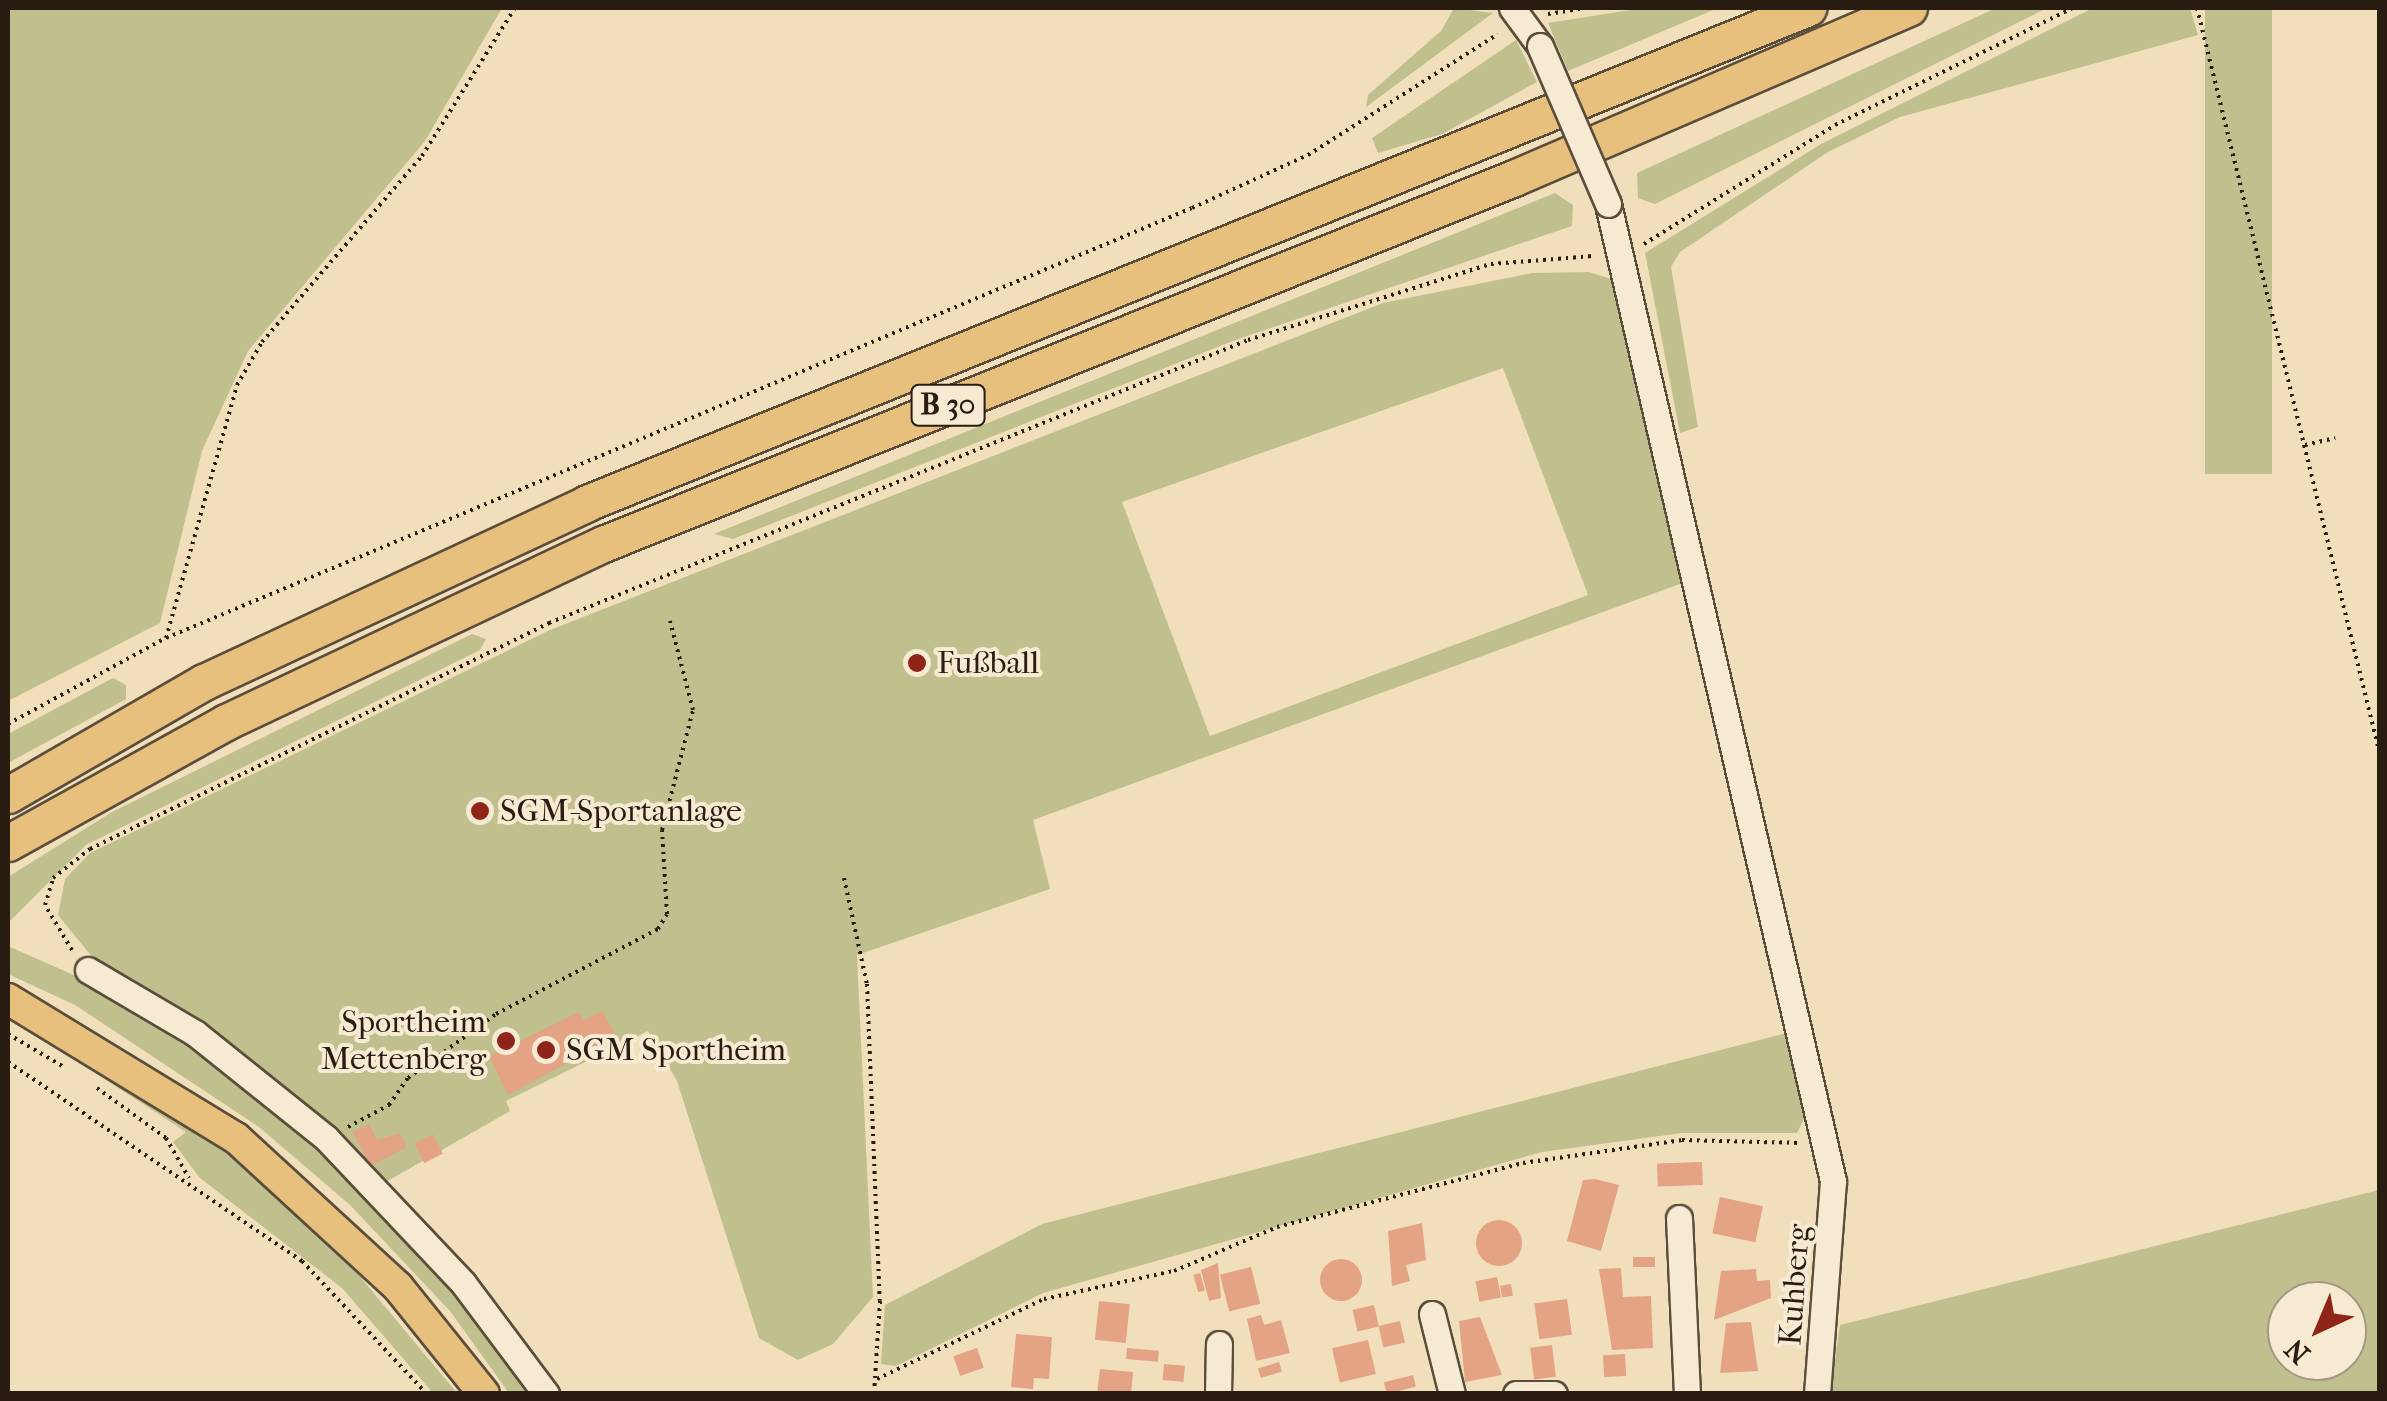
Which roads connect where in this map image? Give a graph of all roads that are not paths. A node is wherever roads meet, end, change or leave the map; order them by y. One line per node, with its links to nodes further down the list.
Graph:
1 (1808, 8): 4 (highway, B 30)
2 (1909, 8): 5 (highway, B 30)
3 (1517, 13): 18 (street, Kuhberg, bridge)
4 (8, 795)
5 (8, 843)
6 (88, 970): 12 (street)
7 (8, 999): 11 (main road)
8 (1680, 1218): 17 (street)
9 (1432, 1314): 14 (street)
10 (1220, 1344): 13 (street)
11 (484, 1394)
12 (546, 1394)
13 (1218, 1394)
14 (1452, 1394)
15 (1516, 1394): 16 (street)
16 (1554, 1394)
17 (1688, 1394)
18 (1817, 1394)

